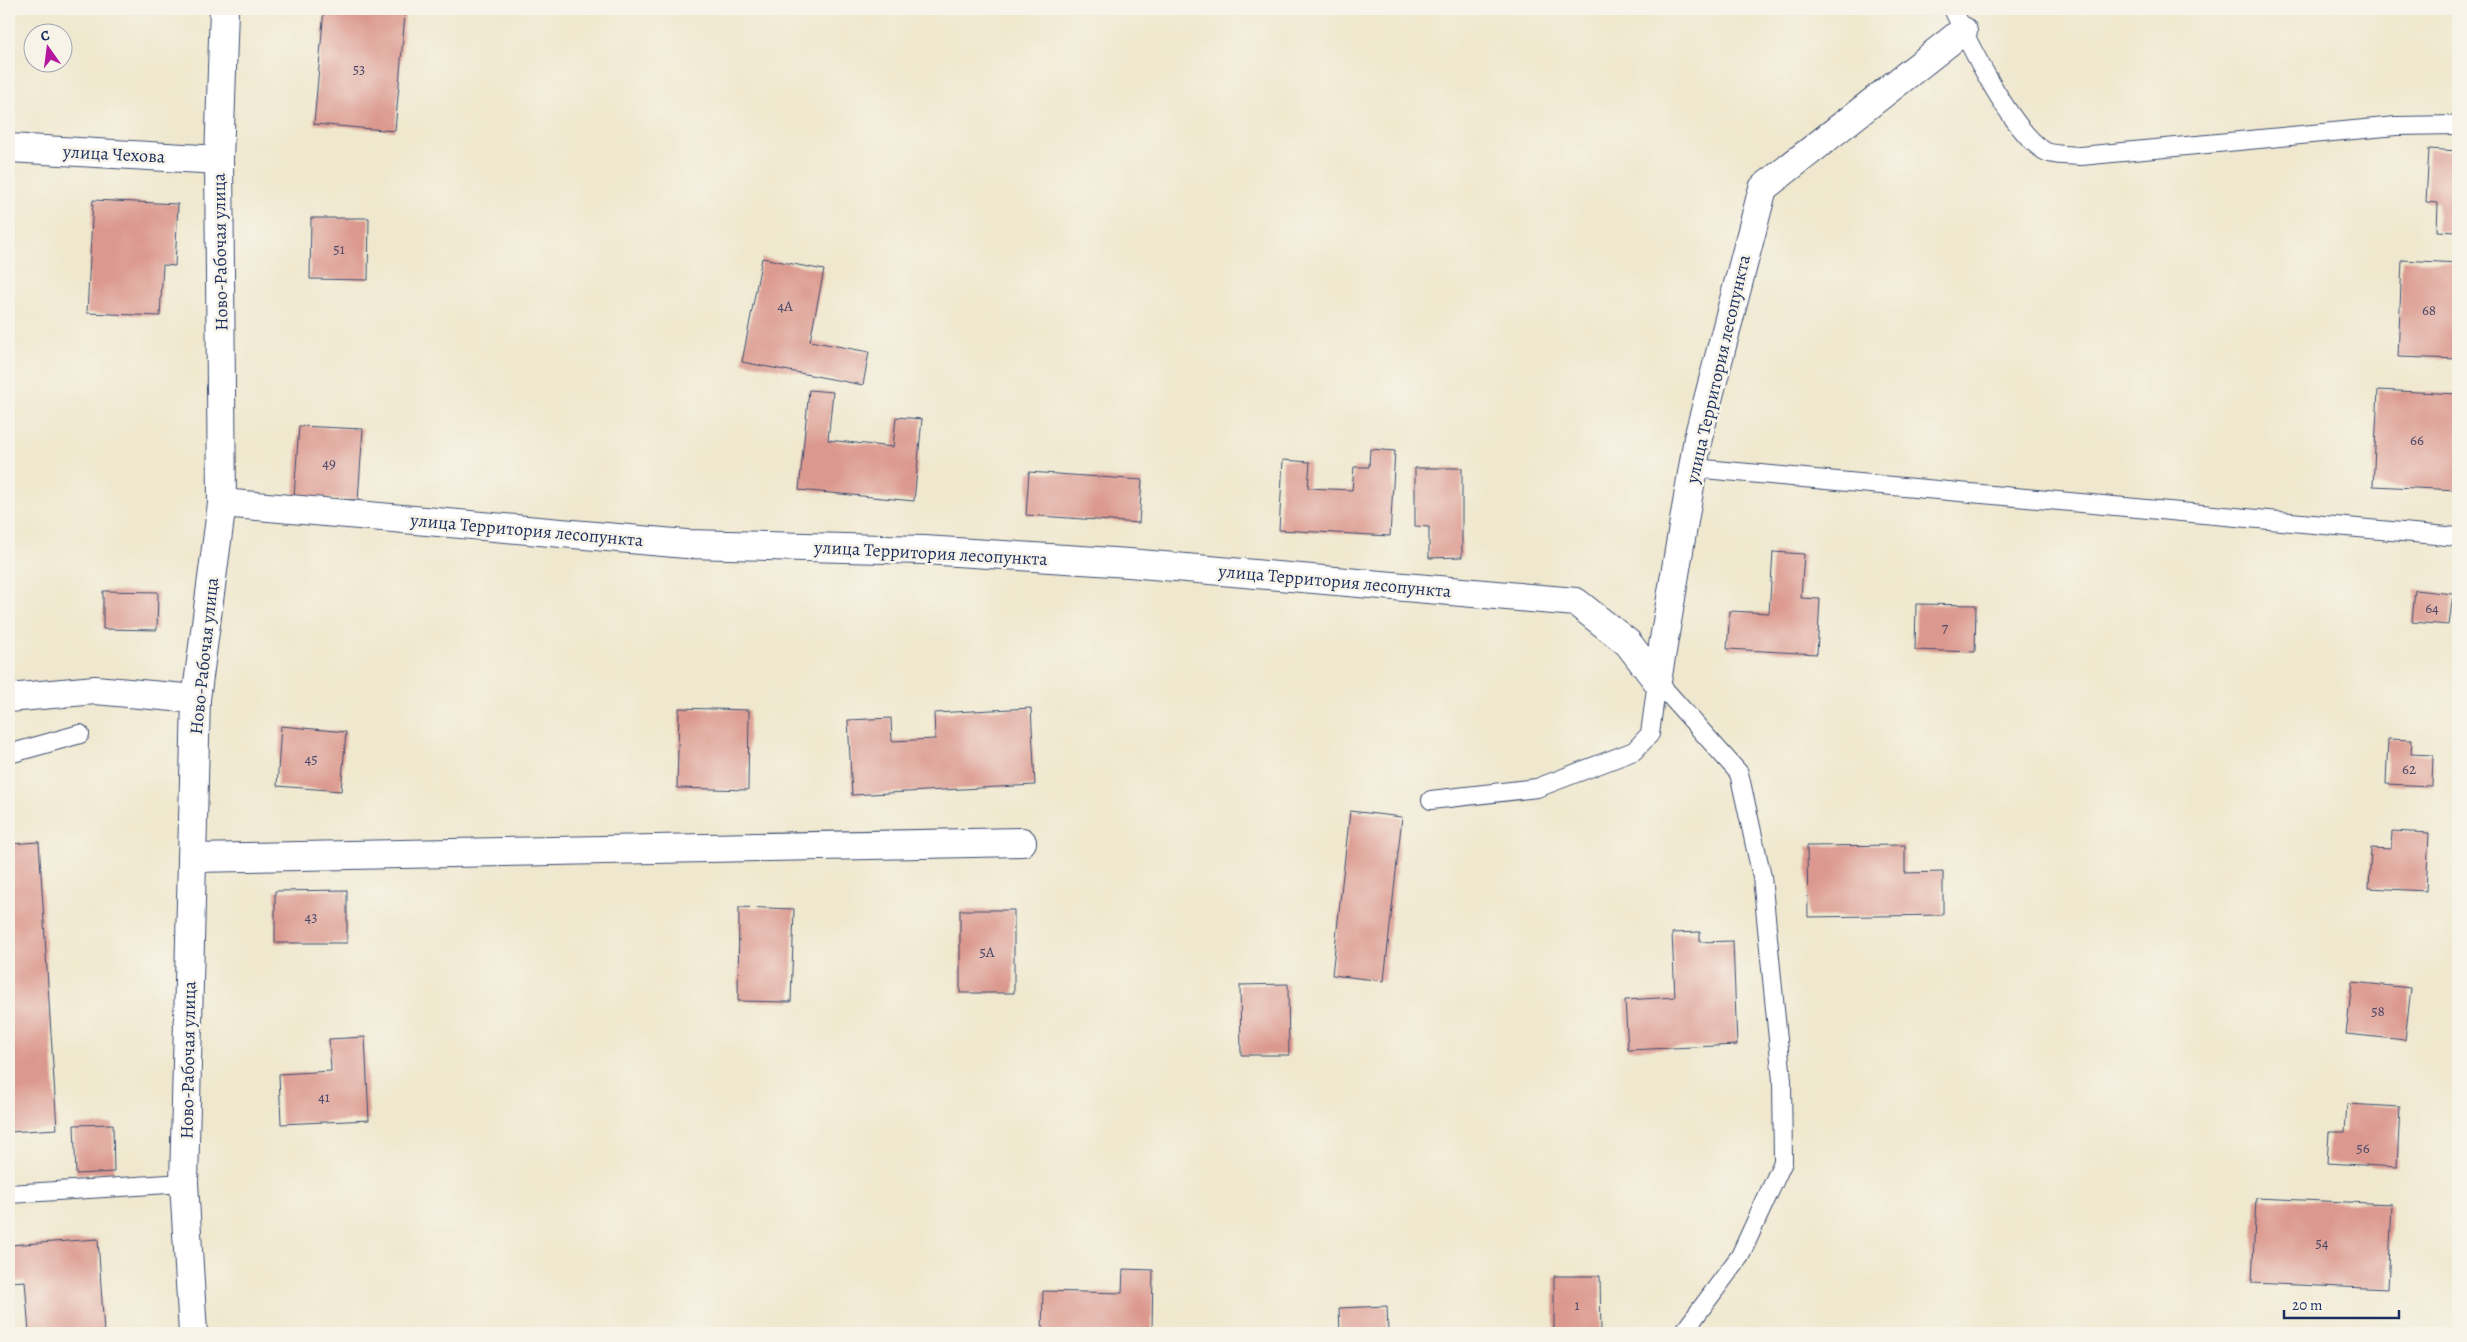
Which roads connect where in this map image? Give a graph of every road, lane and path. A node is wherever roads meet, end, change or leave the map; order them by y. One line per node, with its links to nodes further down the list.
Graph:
1 (224, 9): 5 (street, Ново-Рабочая улица)
2 (1958, 20): 3 (lane); 6 (street, улица Территория лесопункта)
3 (2458, 125)
4 (9, 148): 5 (street, улица Чехова)
5 (219, 160): 7 (street, Ново-Рабочая улица)
6 (1693, 468): 8 (lane); 9 (street, улица Территория лесопункта)
7 (222, 504): 9 (street, улица Территория лесопункта); 11 (street, Ново-Рабочая улица)
8 (2458, 537)
9 (1657, 681): 14 (lane); 20 (lane)
10 (9, 698): 11 (street)
11 (196, 698): 16 (street, Ново-Рабочая улица)
12 (80, 734): 13 (lane)
13 (9, 754)
14 (1431, 800)
15 (1022, 842): 16 (street)
16 (192, 858): 17 (street, Ново-Рабочая улица)
17 (184, 1183): 18 (lane); 19 (street, Ново-Рабочая улица)
18 (9, 1194)
19 (193, 1333)
20 (1683, 1333)

